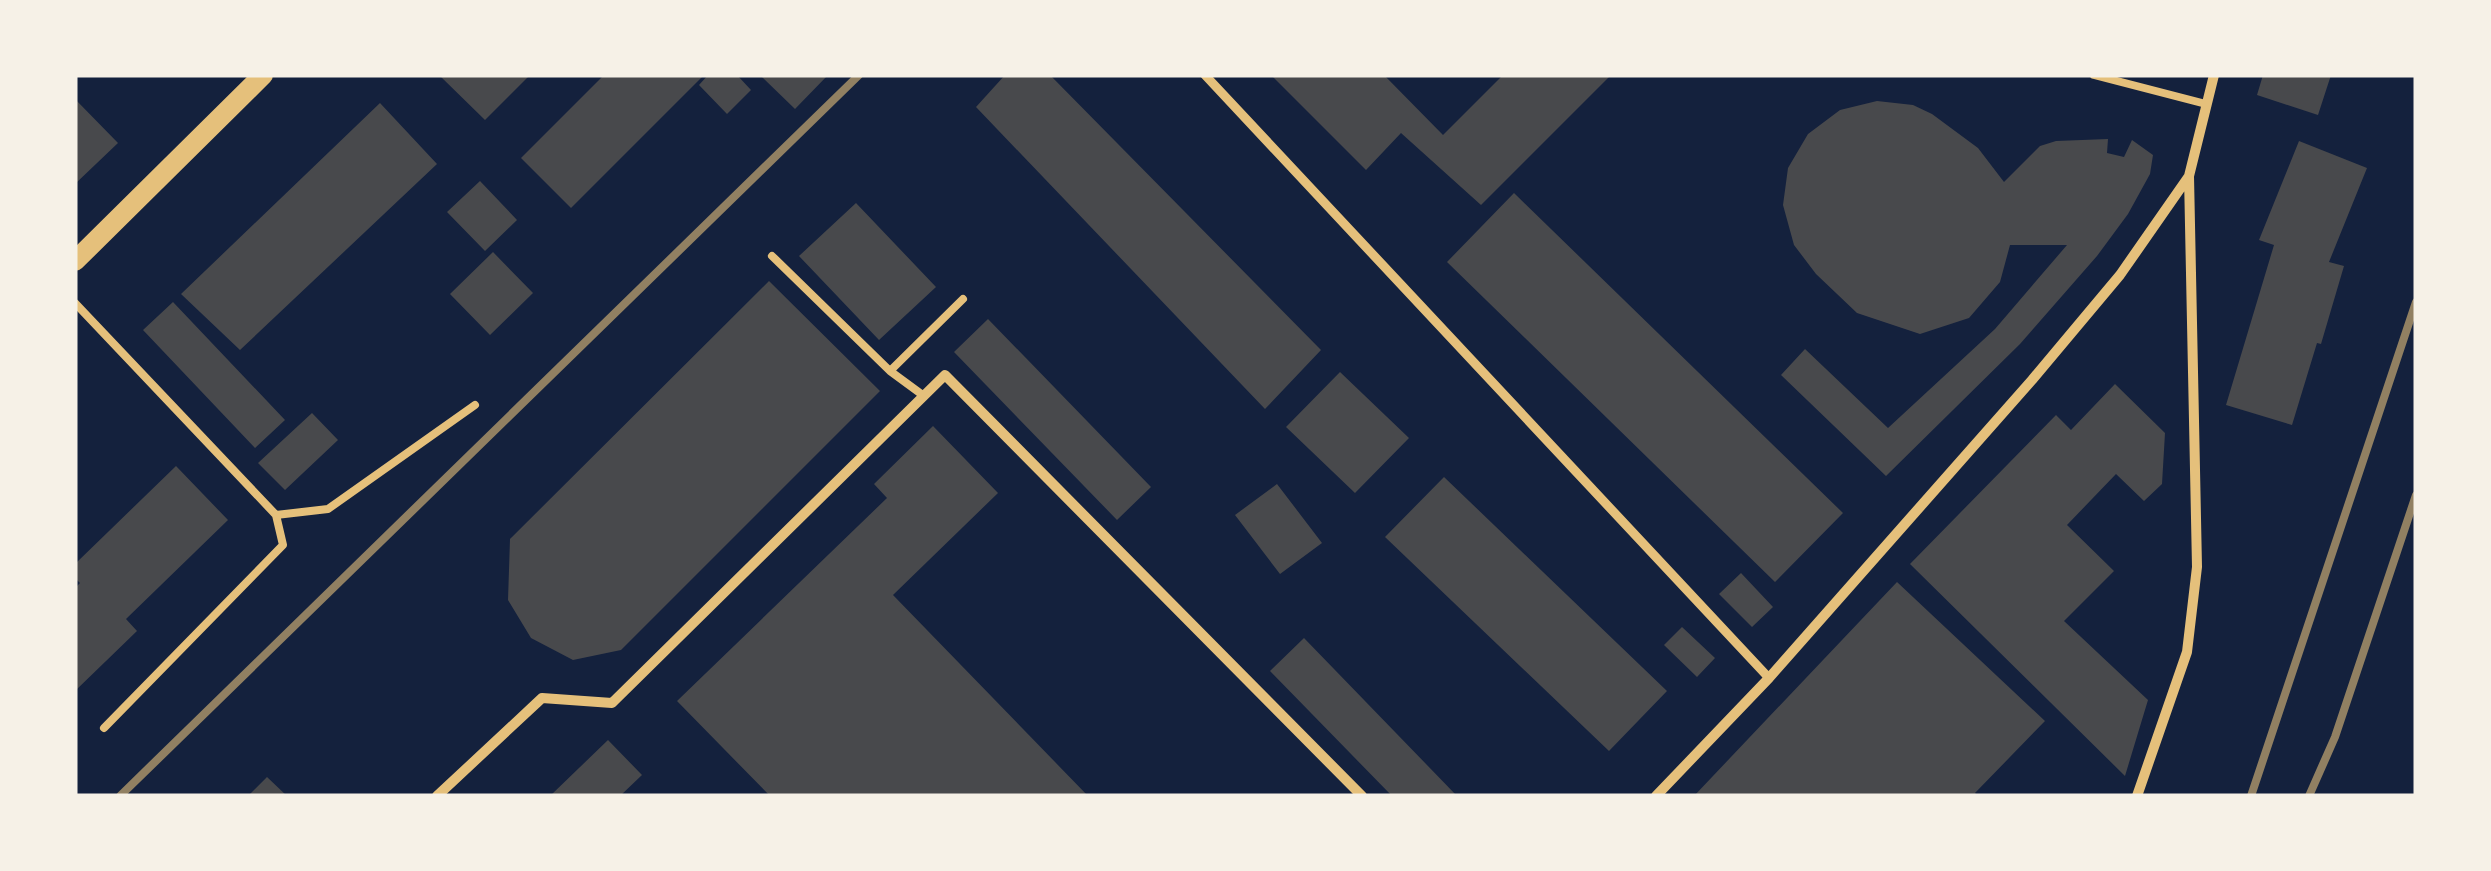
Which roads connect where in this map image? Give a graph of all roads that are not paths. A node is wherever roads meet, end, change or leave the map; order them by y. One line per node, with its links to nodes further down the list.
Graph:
1 (263, 75): 8 (main road)
2 (1204, 75): 15 (street)
3 (2094, 75): 5 (lane)
4 (2214, 75): 5 (street)
5 (2206, 104): 6 (street)
6 (2189, 176): 15 (street); 20 (street)
7 (772, 256): 11 (lane)
8 (75, 261)
9 (964, 299): 11 (lane)
10 (75, 303): 14 (lane)
11 (890, 370): 12 (lane)
12 (924, 396): 17 (street); 18 (street)
13 (475, 406): 14 (lane)
14 (276, 515): 16 (lane)
15 (1769, 678): 19 (street)
16 (104, 728)
17 (437, 796)
18 (1362, 796)
19 (1656, 796)
20 (2137, 796)

